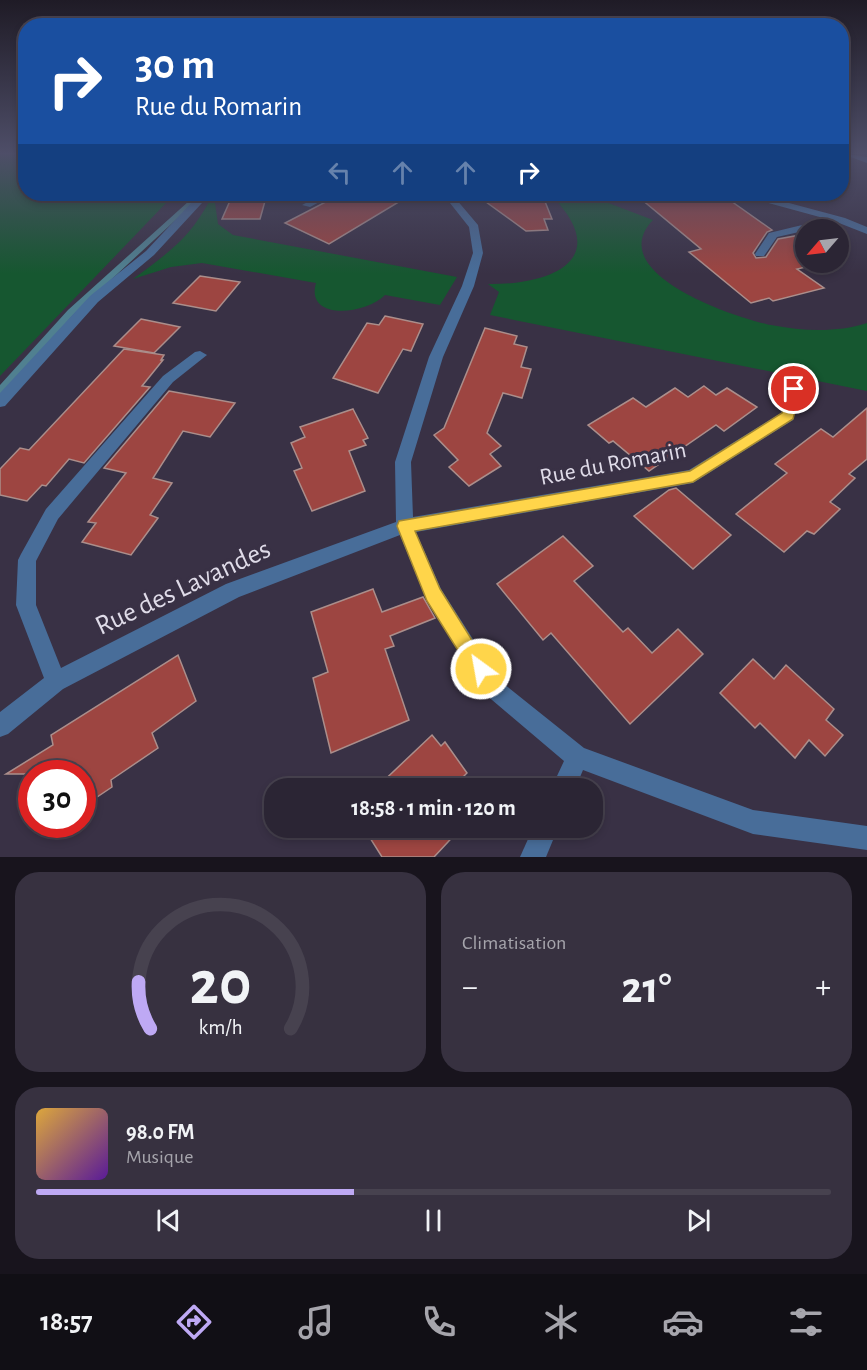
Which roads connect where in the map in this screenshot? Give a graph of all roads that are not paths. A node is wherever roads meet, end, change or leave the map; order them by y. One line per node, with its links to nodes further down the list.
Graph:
1 (199, 201): 13 (street)
2 (315, 201): 5 (street)
3 (451, 201): 14 (street)
4 (772, 201): 6 (street)
5 (307, 205)
6 (837, 219)
7 (849, 223): 9 (street)
8 (795, 230): 10 (street)
9 (867, 231)
10 (760, 254)
11 (200, 355): 15 (street)
12 (794, 389): 14 (street, Rue du Romarin)
13 (0, 402)
14 (405, 526): 15 (street, Rue des Lavandes); 17 (street)
15 (56, 682): 16 (street, Rue des Lavandes)
16 (0, 726)
17 (577, 757): 18 (street); 20 (street)
18 (568, 778)
19 (542, 838): 21 (street)
20 (867, 838)
21 (533, 857)

